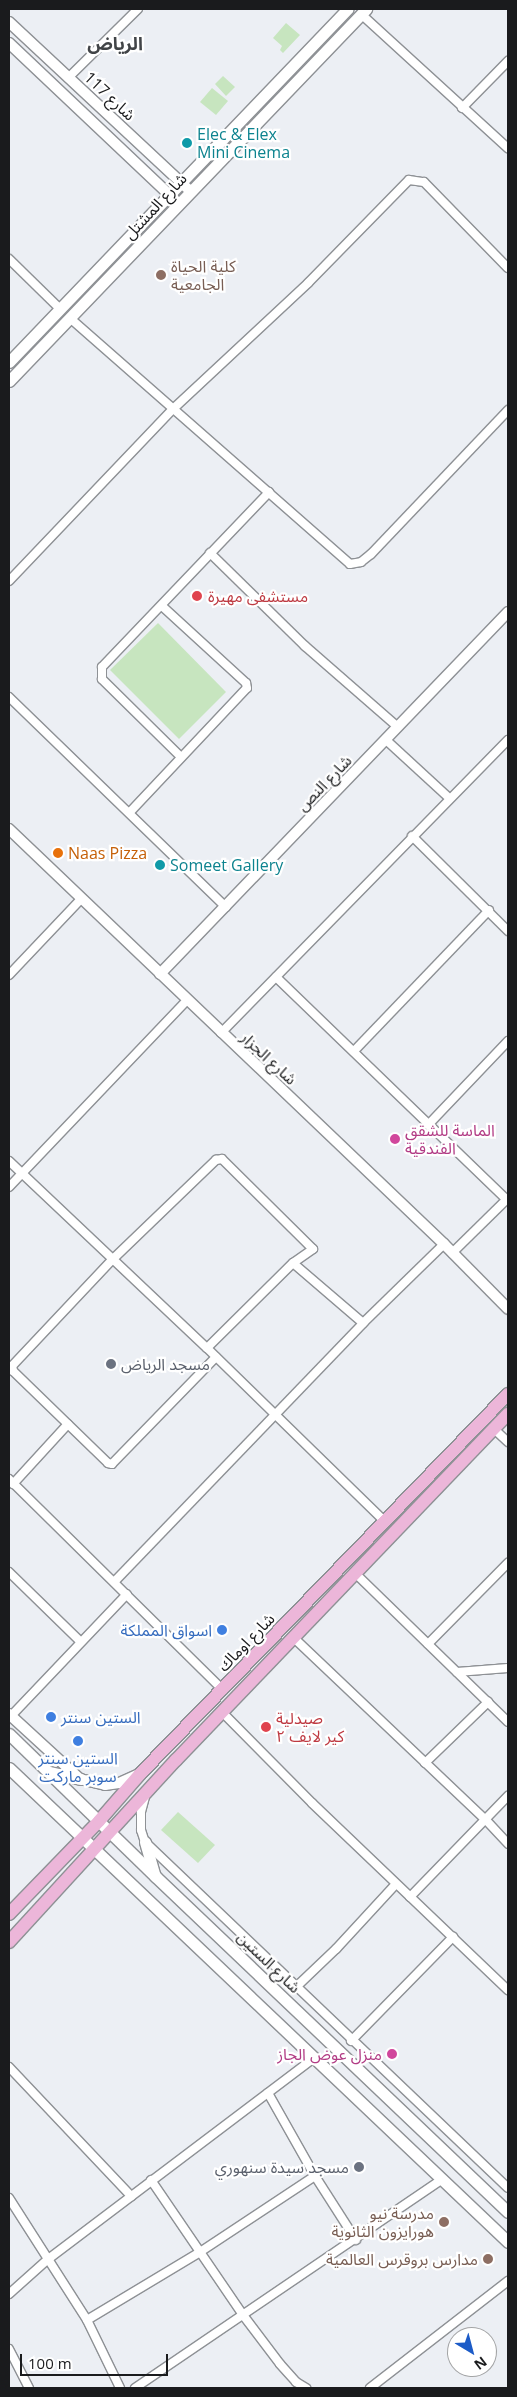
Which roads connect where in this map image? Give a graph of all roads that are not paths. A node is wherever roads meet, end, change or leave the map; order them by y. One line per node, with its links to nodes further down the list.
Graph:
1 (138, 9): 7 (street)
2 (348, 9): 12 (main road, شارع المشتل)
3 (364, 12): 8 (street); 13 (main road, شارع المشتل)
4 (9, 22): 7 (street, شارع 117)
5 (9, 43): 11 (street, شارع 117)
6 (508, 61): 8 (street)
7 (68, 78): 10 (street, شارع 117)
8 (462, 108): 9 (street)
9 (508, 148)
10 (153, 157): 11 (street); 12 (street, شارع 117)
11 (142, 169): 14 (street, شارع 117)
12 (180, 182): 13 (street, شارع 117); 14 (main road, شارع المشتل)
13 (191, 192): 15 (main road, شارع المشتل)
14 (169, 195): 15 (street, شارع 117); 18 (main road, شارع المشتل)
15 (179, 204): 19 (main road, شارع المشتل)
16 (9, 260): 18 (street)
17 (508, 268): 22 (street)
18 (60, 309): 20 (main road, شارع المشتل)
19 (71, 318): 21 (main road, شارع المشتل); 22 (street)
20 (9, 362)
21 (9, 381)
22 (173, 409): 24 (street); 26 (street)
23 (508, 410): 24 (street)
24 (269, 492): 25 (street)
25 (210, 553): 27 (street); 30 (street)
26 (9, 581)
27 (162, 606): 33 (street); 33 (street)
28 (508, 612): 30 (street, شارع النص)
29 (9, 697): 35 (street)
30 (398, 727): 31 (street, شارع النص)
31 (386, 740): 34 (street); 39 (street, شارع النص)
32 (508, 740): 34 (street)
33 (181, 757): 35 (street)
34 (450, 798): 37 (street)
35 (130, 812): 39 (street)
36 (9, 829): 38 (street, شارع الجزار)
37 (412, 836): 40 (street); 44 (street)
38 (81, 898): 42 (street); 43 (street, شارع الجزار)
39 (226, 907): 43 (street, شارع النص)
40 (489, 910): 41 (street); 48 (street)
41 (508, 930)
42 (9, 974)
43 (160, 974): 45 (street, شارع الجزار)
44 (276, 977): 46 (street); 48 (street)
45 (187, 1000): 46 (street, شارع الجزار); 51 (street)
46 (221, 1033): 54 (street, شارع الجزار)
47 (508, 1041): 49 (street)
48 (354, 1051): 49 (street)
49 (428, 1125): 53 (street)
50 (9, 1161): 51 (street)
51 (22, 1174): 52 (street); 56 (street)
52 (9, 1187)
53 (508, 1199): 55 (street)
54 (444, 1244): 55 (street, شارع الجزار); 59 (street)
55 (452, 1253): 58 (street, شارع الجزار)
56 (114, 1259): 57 (street); 60 (street); 65 (street)
57 (293, 1263): 59 (street); 60 (street)
58 (508, 1309)
59 (363, 1323): 64 (street)
60 (207, 1348): 61 (street)
61 (216, 1357): 64 (street); 65 (street)
62 (508, 1394): 69 (main road, شارع اوماك)
63 (508, 1414): 66 (main road, شارع اوماك)
64 (276, 1415): 69 (street); 73 (street)
65 (68, 1424): 68 (street)
66 (494, 1429): 67 (street); 72 (main road, شارع اوماك)
67 (508, 1442)
68 (11, 1481): 73 (street)
69 (385, 1522): 80 (main road, شارع اوماك)
70 (508, 1563): 77 (street)
71 (9, 1572): 76 (street)
72 (356, 1574): 75 (main road, شارع اوماك); 77 (street)
73 (115, 1581): 74 (street)
74 (127, 1594): 76 (street); 80 (street)
75 (295, 1639): 82 (main road, شارع اوماك); 86 (street)
76 (80, 1641): 83 (street)
77 (428, 1644): 79 (street)
78 (508, 1668): 79 (street)
79 (457, 1672): 81 (street)
80 (223, 1690): 89 (main road, شارع اوماك)
81 (488, 1702): 84 (street); 86 (street)
82 (223, 1713): 91 (main road, شارع اوماك); 103 (street)
83 (10, 1715): 90 (street)
84 (508, 1722)
85 (9, 1734): 88 (main road, شارع الستين)
86 (425, 1764): 93 (street)
87 (9, 1768): 96 (main road)
88 (45, 1770): 90 (main road); 94 (main road, شارع الستين)
89 (140, 1774): 90 (street); 94 (main road, شارع اوماك)
90 (80, 1779)
91 (146, 1792): 95 (main road, شارع اوماك); 97 (street)
92 (508, 1796): 93 (street)
93 (485, 1819): 98 (street); 104 (street)
94 (99, 1821): 95 (main road, شارع الستين); 96 (main road, شارع اوماك)
95 (110, 1833): 99 (main road, شارع اوماك); 102 (main road, شارع الستين)
96 (82, 1838): 99 (main road); 100 (main road, شارع اوماك)
97 (145, 1842): 102 (main road); 110 (street)
98 (508, 1844)
99 (95, 1850): 101 (main road, شارع اوماك); 109 (main road)
100 (57, 1863): 101 (main road); 105 (main road, شارع اوماك)
101 (71, 1876): 108 (main road, شارع اوماك)
102 (154, 1876): 106 (main road, شارع الستين)
103 (396, 1884): 104 (street); 110 (street)
104 (410, 1897): 107 (street)
105 (9, 1914)
106 (215, 1932): 109 (main road); 122 (main road, شارع الستين)
107 (453, 1937): 111 (street); 112 (street)
108 (9, 1942)
109 (201, 1950): 113 (main road)
110 (295, 1988): 112 (street)
111 (508, 1990)
112 (351, 2041): 119 (street)
113 (314, 2058): 115 (street); 117 (main road)
114 (9, 2066): 120 (street)
115 (268, 2093): 116 (street); 118 (street)
116 (315, 2176): 123 (street); 125 (street)
117 (443, 2179): 123 (street); 124 (main road)
118 (151, 2180): 120 (street); 125 (street)
119 (508, 2188)
120 (130, 2196): 126 (street)
121 (9, 2198): 126 (street)
122 (508, 2212)
123 (356, 2240): 129 (street)
124 (508, 2242)
125 (200, 2252): 129 (street); 130 (street)
126 (48, 2260): 128 (street); 130 (street)
127 (508, 2281): 136 (street)
128 (9, 2294)
129 (244, 2314): 134 (street); 135 (street)
130 (88, 2320): 133 (street)
131 (9, 2349): 132 (street)
132 (29, 2388)
133 (120, 2388)
134 (134, 2388)
135 (306, 2388)
136 (370, 2388)

